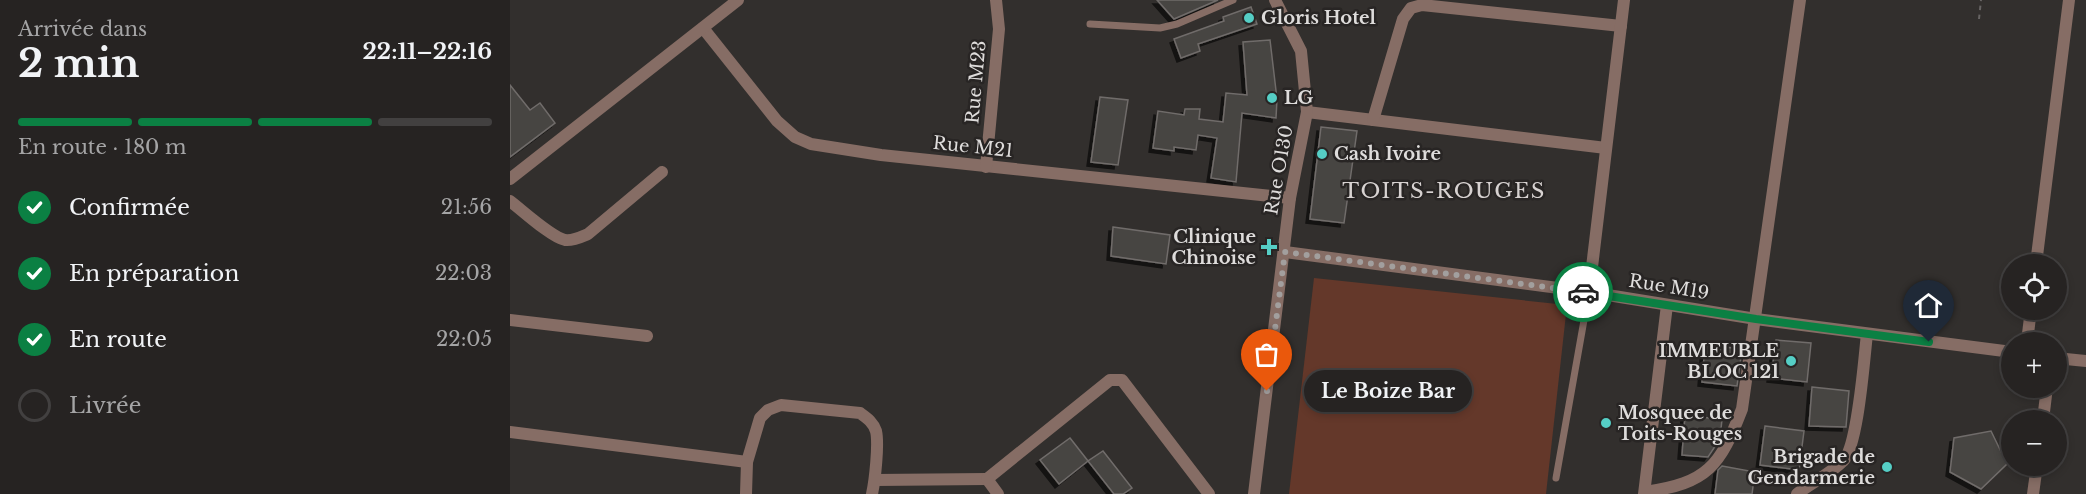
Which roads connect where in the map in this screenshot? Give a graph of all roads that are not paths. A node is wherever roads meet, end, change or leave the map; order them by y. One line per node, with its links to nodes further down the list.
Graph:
1 (738, 0): 10 (street)
2 (996, 0): 14 (street, Rue M23)
3 (1233, 0): 8 (lane)
4 (1275, 0): 11 (street, Rue O130)
5 (1624, 0): 9 (street)
6 (1800, 0): 23 (street)
7 (2069, 0): 20 (street)
8 (1090, 24)
9 (1621, 26): 12 (street); 13 (street)
10 (703, 28): 14 (street, Rue M21); 16 (street)
11 (1307, 112): 12 (street); 17 (street, Rue O130)
12 (1373, 120): 13 (street)
13 (1606, 147): 21 (street)
14 (986, 167): 17 (street, Rue M21)
15 (662, 172): 18 (street)
16 (510, 179)
17 (1290, 198): 19 (street, Rue O130)
18 (510, 201)
19 (1285, 252): 21 (street, Rue M19); 42 (street, Rue O130)
20 (2037, 254)
21 (1589, 292): 22 (street, Rue M19); 33 (lane)
22 (1667, 305): 23 (street, Rue M19); 37 (street)
23 (1756, 319): 25 (street, Rue M19); 37 (street)
24 (510, 320): 26 (street)
25 (1867, 334): 27 (street, Rue M19); 36 (street)
26 (647, 336)
27 (2001, 351)
28 (2067, 359): 29 (street)
29 (2086, 362)
30 (510, 432): 31 (street)
31 (747, 462): 35 (street); 38 (street)
32 (2035, 476): 43 (street)
33 (1556, 478)
34 (987, 479): 35 (street); 40 (street); 41 (street)
35 (875, 480): 39 (street)
36 (1802, 492)
37 (1645, 493)
38 (746, 494)
39 (872, 494)
40 (998, 494)
41 (1209, 494)
42 (1254, 494)
43 (2033, 494)

